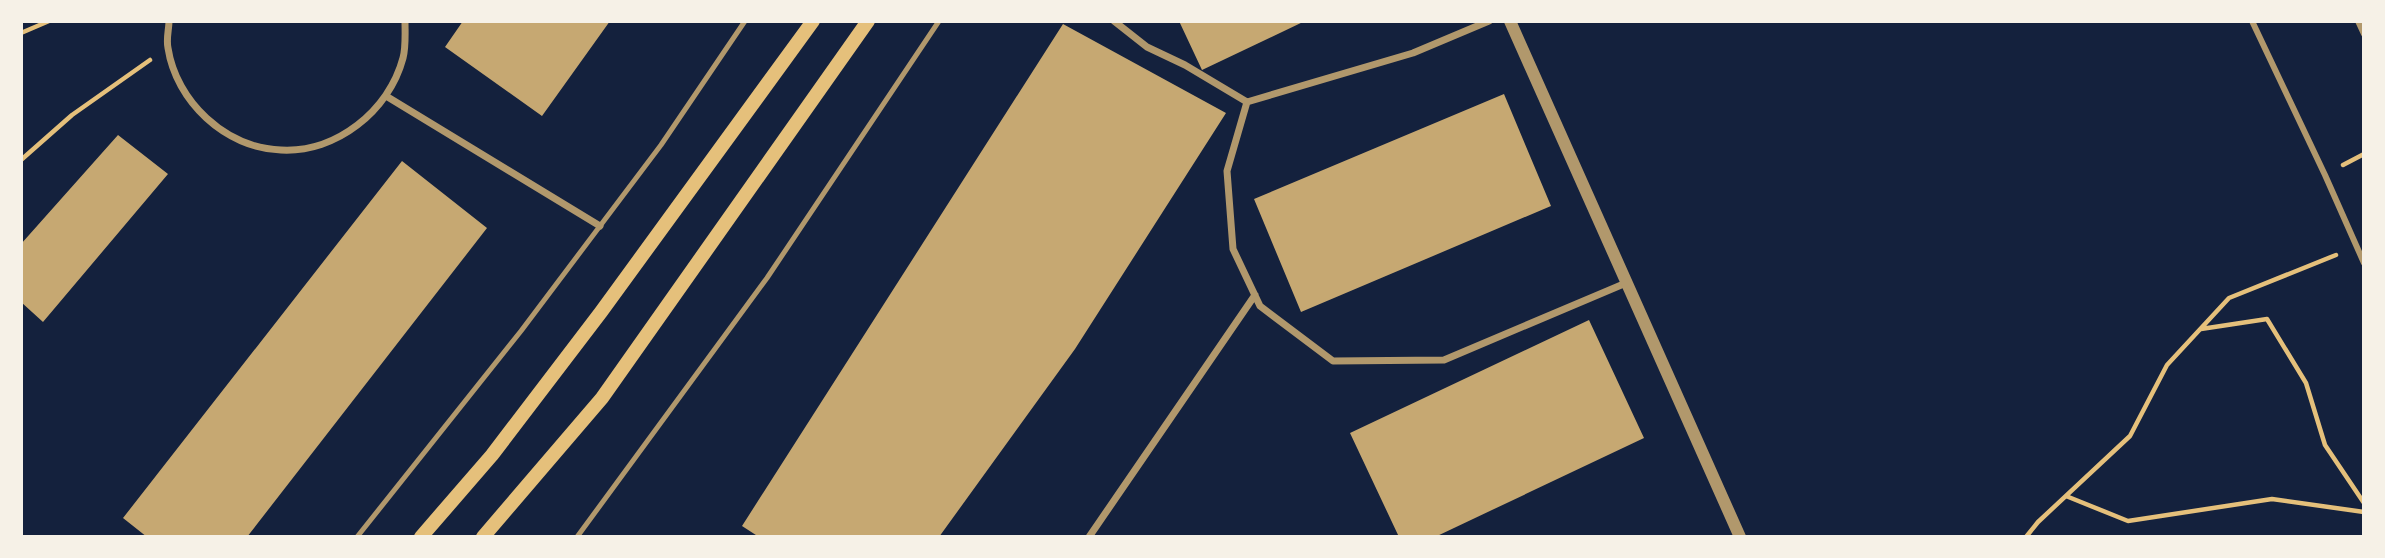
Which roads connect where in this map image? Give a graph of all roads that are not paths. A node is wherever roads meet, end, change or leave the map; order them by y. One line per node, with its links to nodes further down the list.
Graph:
1 (169, 21): 13 (street)
2 (405, 21): 13 (street)
3 (745, 21): 15 (lane)
4 (813, 21): 20 (main road)
5 (869, 21): 21 (main road)
6 (939, 21): 22 (lane)
7 (1114, 21): 14 (street)
8 (1489, 21): 14 (street)
9 (1510, 21): 17 (street)
10 (2252, 21): 16 (street)
11 (2358, 21): 12 (street)
12 (2364, 34)
13 (387, 96): 15 (street)
14 (1247, 102): 18 (street)
15 (600, 226): 19 (lane)
16 (2364, 263)
17 (1626, 283): 18 (street); 24 (street)
18 (1255, 295): 23 (street)
19 (357, 537)
20 (421, 537)
21 (483, 537)
22 (577, 537)
23 (1089, 537)
24 (1740, 537)

